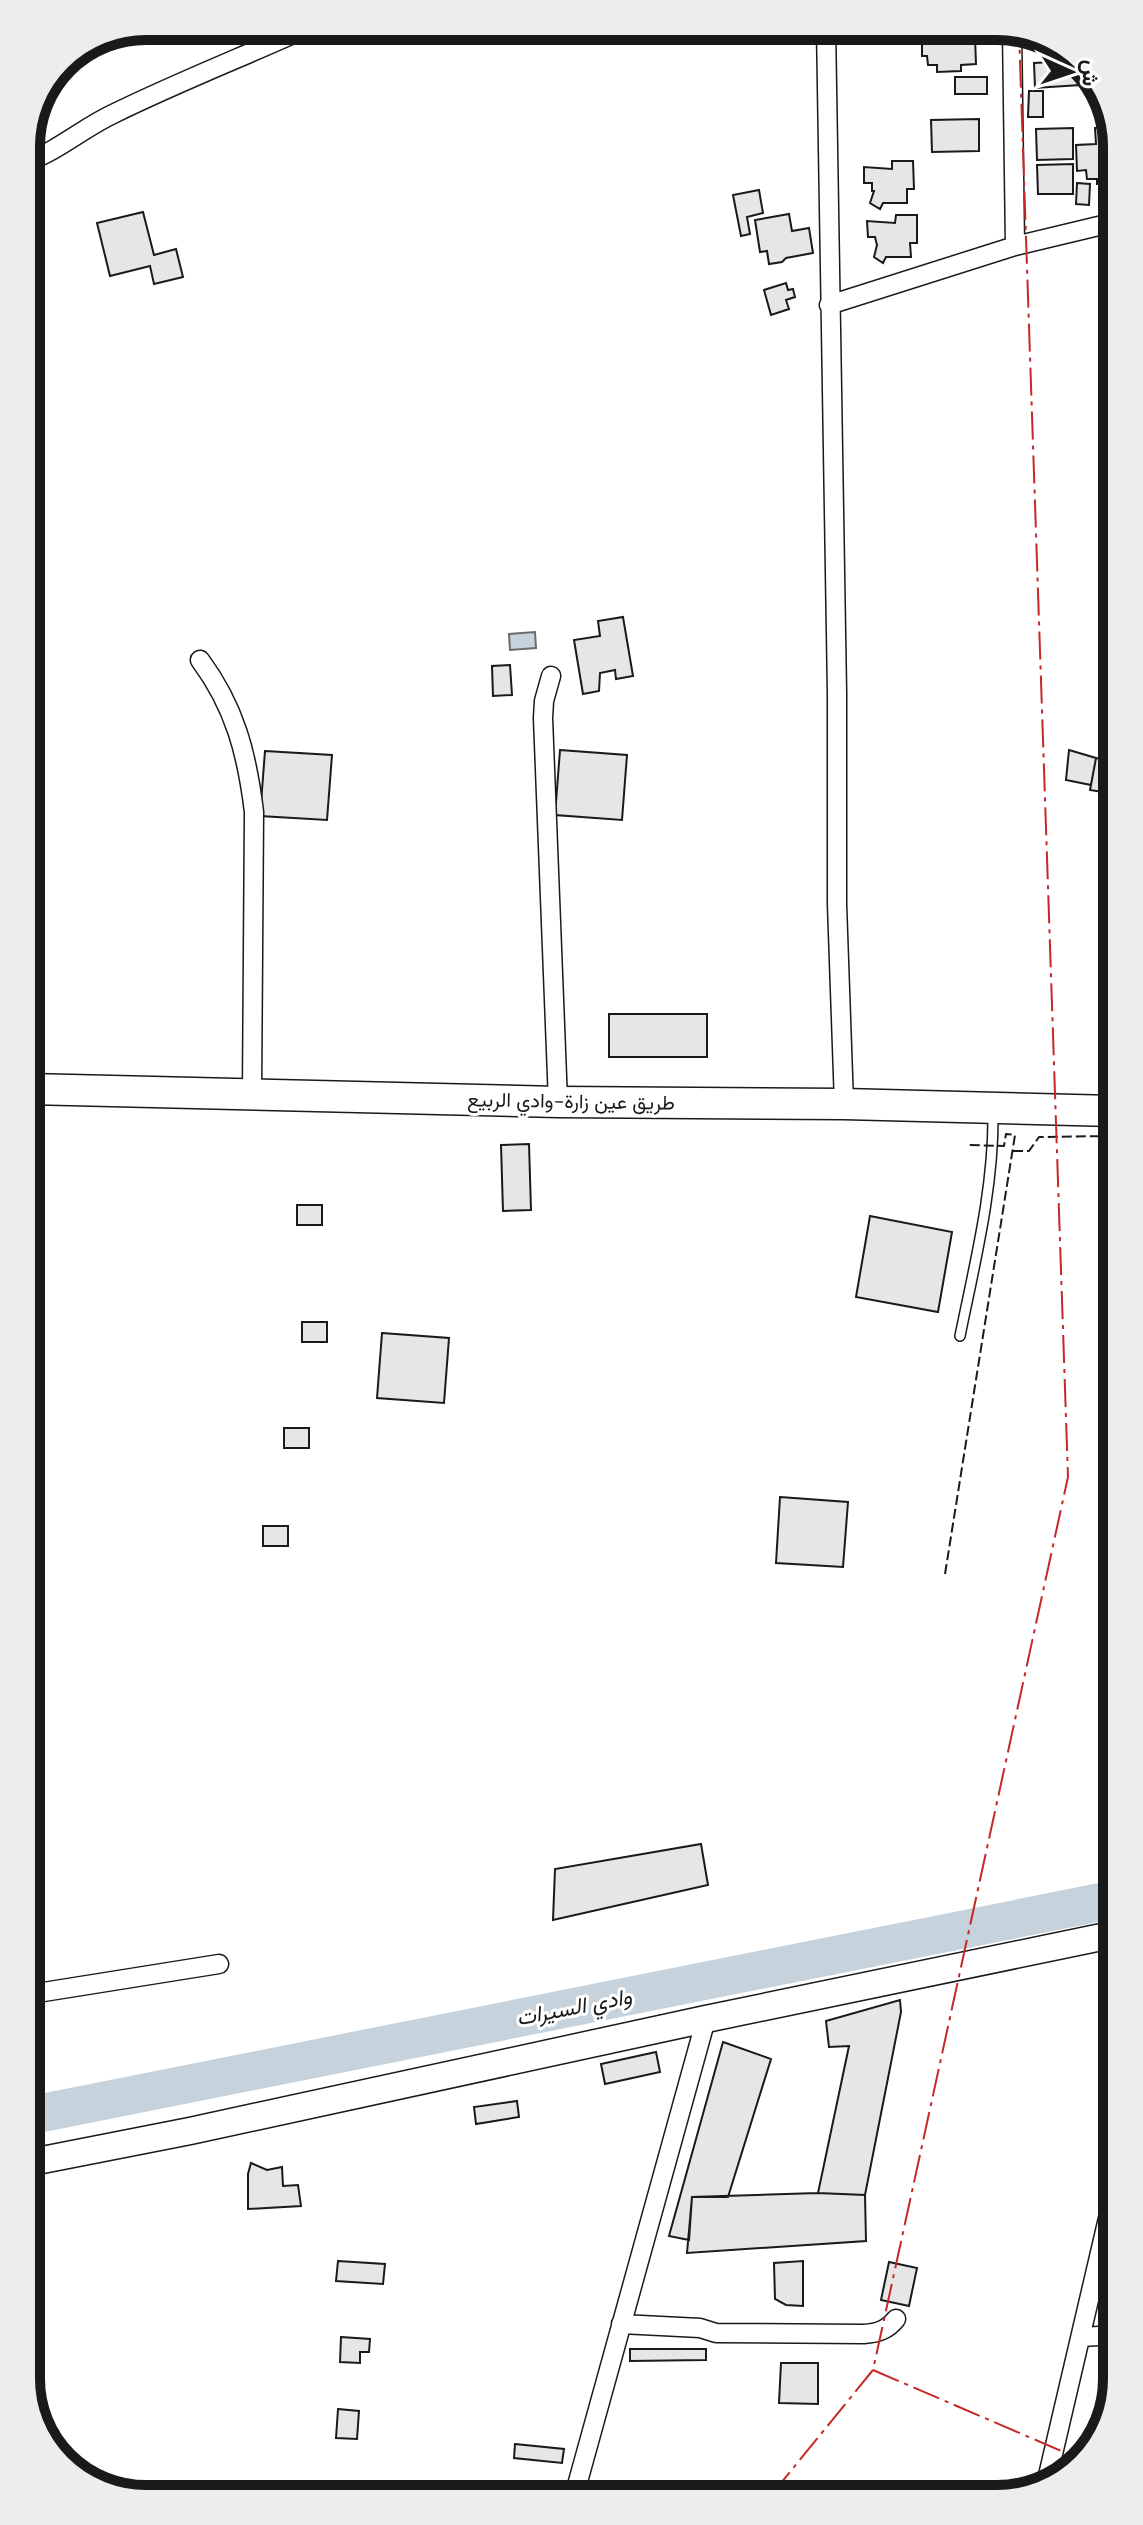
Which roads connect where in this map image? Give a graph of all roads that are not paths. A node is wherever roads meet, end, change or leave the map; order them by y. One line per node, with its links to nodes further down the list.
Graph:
1 (279, 40): 4 (street)
2 (826, 40): 7 (street)
3 (1012, 41): 6 (street)
4 (40, 156)
5 (1103, 225): 6 (street)
6 (1015, 246): 7 (street)
7 (829, 305): 13 (street)
8 (200, 660): 11 (street)
9 (551, 676): 12 (street)
10 (40, 1089): 11 (main road, طريق عين زارة-وادي الربيع)
11 (252, 1093): 12 (main road, طريق عين زارة-وادي الربيع)
12 (558, 1102): 13 (main road, طريق عين زارة-وادي الربيع)
13 (844, 1104): 14 (main road, طريق عين زارة-وادي الربيع)
14 (993, 1109): 15 (main road, طريق عين زارة-وادي الربيع); 16 (lane)
15 (1103, 1111)
16 (960, 1336)
17 (1103, 1937): 20 (main road)
18 (219, 1964): 19 (street)
19 (40, 1993)
20 (706, 2019): 21 (main road); 24 (street)
21 (40, 2160)
22 (1103, 2241): 26 (street)
23 (896, 2319): 24 (street)
24 (621, 2324): 28 (street)
25 (1103, 2336): 26 (street)
26 (1081, 2337): 27 (street)
27 (1051, 2469)
28 (577, 2485)

